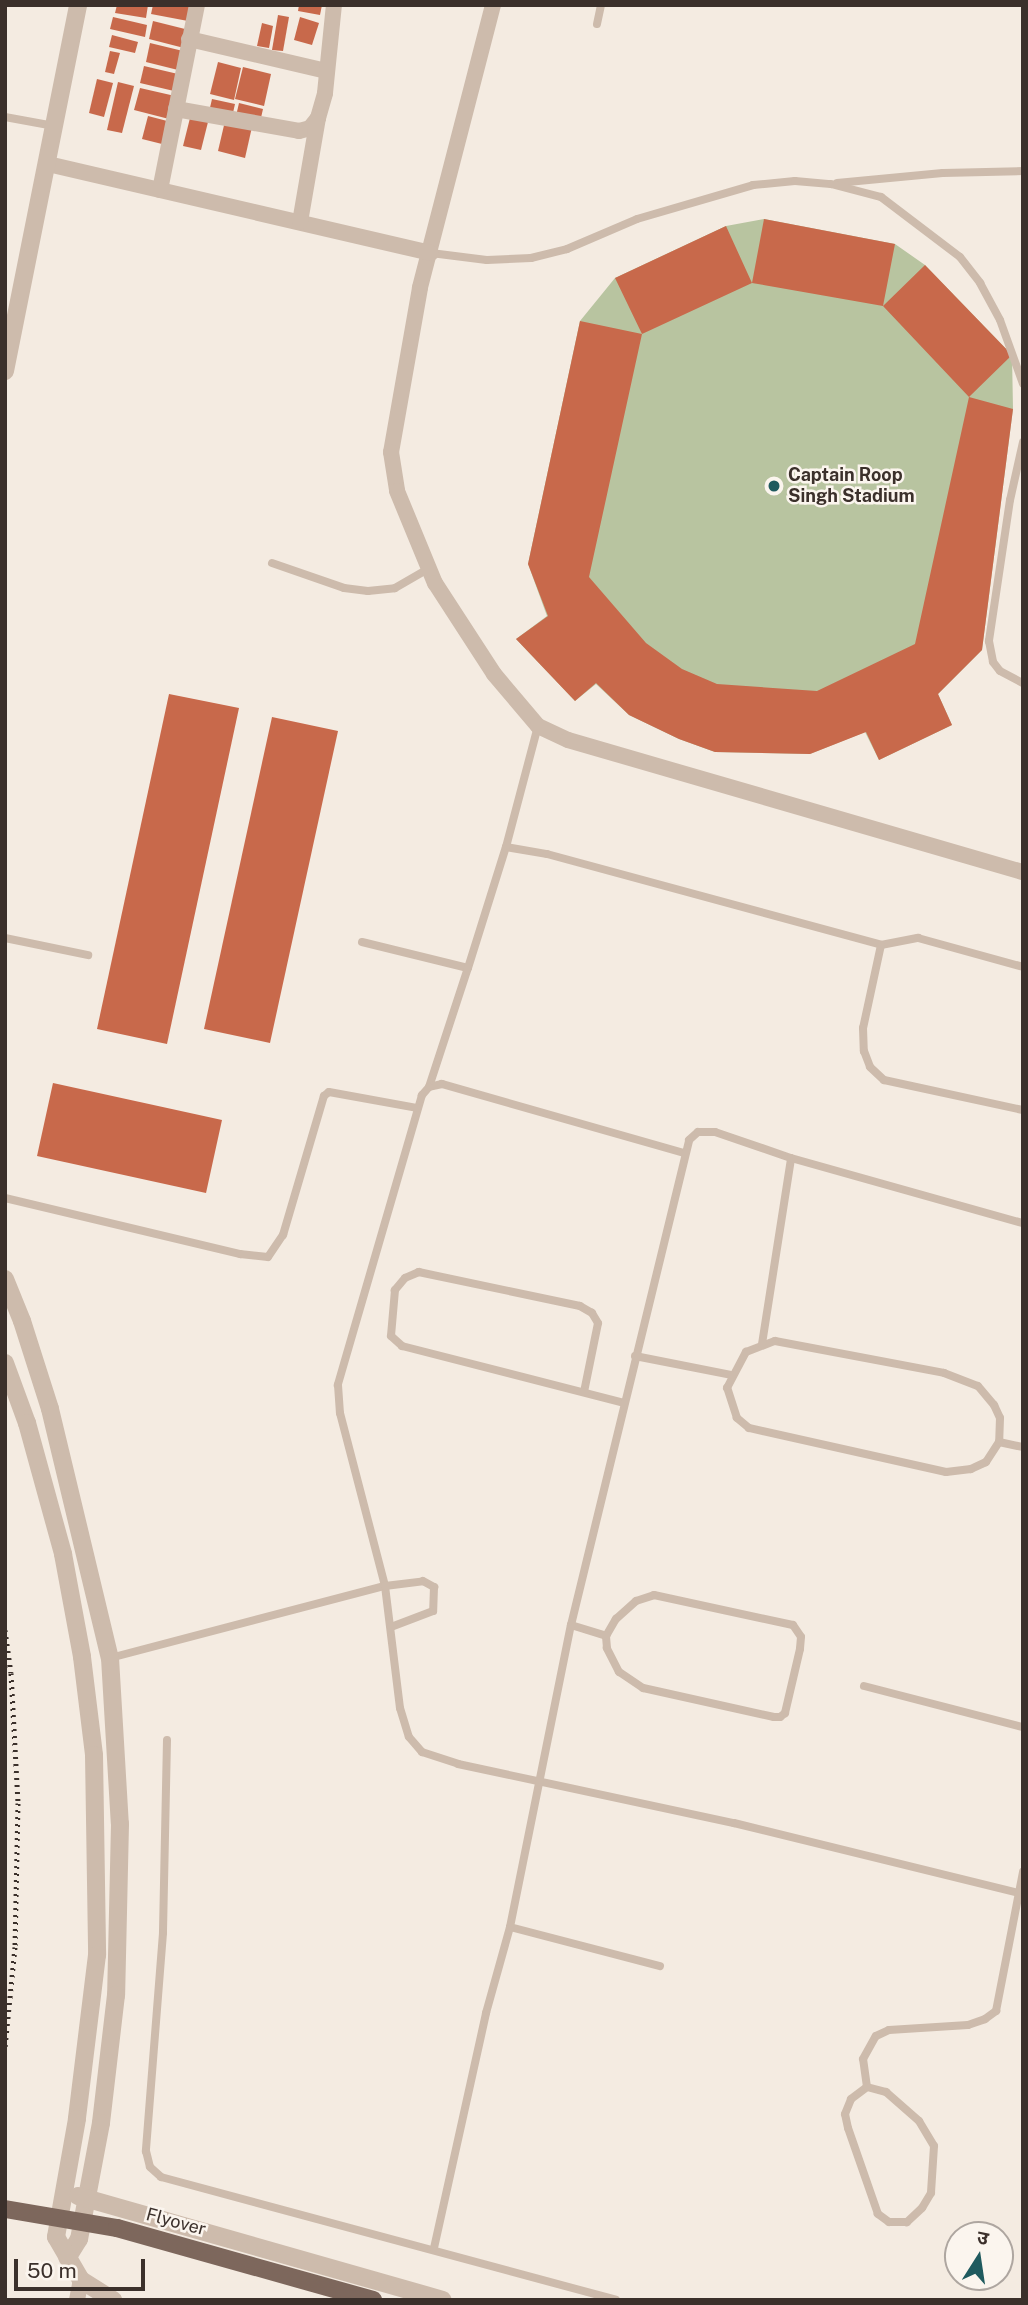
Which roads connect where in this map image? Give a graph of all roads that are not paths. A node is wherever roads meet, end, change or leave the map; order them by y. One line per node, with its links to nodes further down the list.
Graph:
1 (78, 5): 12 (street)
2 (197, 5): 7 (street)
3 (334, 5): 8 (street)
4 (493, 5): 18 (street)
5 (601, 5): 6 (lane)
6 (597, 24)
7 (189, 40): 8 (street); 9 (street)
8 (326, 71): 11 (street)
9 (176, 109): 11 (street); 16 (street)
10 (5, 117): 12 (lane)
11 (318, 118): 17 (street)
12 (54, 126): 13 (street)
13 (48, 164): 16 (street); 19 (street)
14 (1023, 171): 15 (lane)
15 (831, 184): 18 (lane); 20 (lane)
16 (160, 190): 17 (street)
17 (300, 222): 18 (street)
18 (431, 253): 23 (street)
19 (5, 371)
20 (1023, 384)
21 (1023, 442): 24 (lane)
22 (272, 563): 23 (lane)
23 (429, 568): 25 (street)
24 (1023, 683)
25 (538, 726): 26 (lane); 27 (street)
26 (506, 846): 30 (lane); 33 (lane)
27 (1023, 872)
28 (5, 937): 31 (lane)
29 (362, 942): 33 (lane)
30 (881, 945): 32 (lane); 36 (lane)
31 (88, 955)
32 (1023, 967)
33 (468, 968): 34 (lane)
34 (429, 1087): 35 (lane); 37 (lane)
35 (417, 1108): 39 (lane); 50 (lane)
36 (1023, 1110)
37 (684, 1153): 38 (lane); 43 (lane)
38 (791, 1158): 40 (lane); 42 (lane)
39 (5, 1198)
40 (1023, 1223)
41 (5, 1279): 54 (street)
42 (762, 1344): 45 (lane); 48 (lane)
43 (635, 1356): 45 (lane); 47 (lane)
44 (5, 1363): 65 (street)
45 (732, 1375): 48 (lane)
46 (584, 1392): 46 (lane); 47 (lane)
47 (624, 1403): 51 (lane)
48 (999, 1441): 49 (lane)
49 (1023, 1447)
50 (386, 1586): 52 (lane); 52 (lane); 54 (lane)
51 (571, 1625): 53 (lane); 58 (lane)
52 (391, 1627): 58 (lane)
53 (606, 1636): 53 (lane)
54 (110, 1658): 66 (street)
55 (864, 1686): 56 (lane)
56 (1023, 1727)
57 (167, 1740): 68 (lane)
58 (541, 1783): 60 (lane); 62 (lane)
59 (1023, 1872): 60 (lane)
60 (1018, 1893): 61 (lane)
61 (1019, 1916): 64 (lane)
62 (510, 1927): 63 (lane); 68 (lane)
63 (660, 1966)
64 (867, 2087): 64 (lane)
65 (64, 2193): 66 (street); 69 (street)
66 (87, 2197): 69 (street); 74 (street)
67 (5, 2209): 73 (main road, Flyover, bridge)
68 (434, 2248): 75 (lane)
69 (67, 2258): 70 (street)
70 (81, 2280): 71 (street); 72 (street)
71 (78, 2300)
72 (113, 2300)
73 (373, 2300)
74 (442, 2300)
75 (616, 2300)

